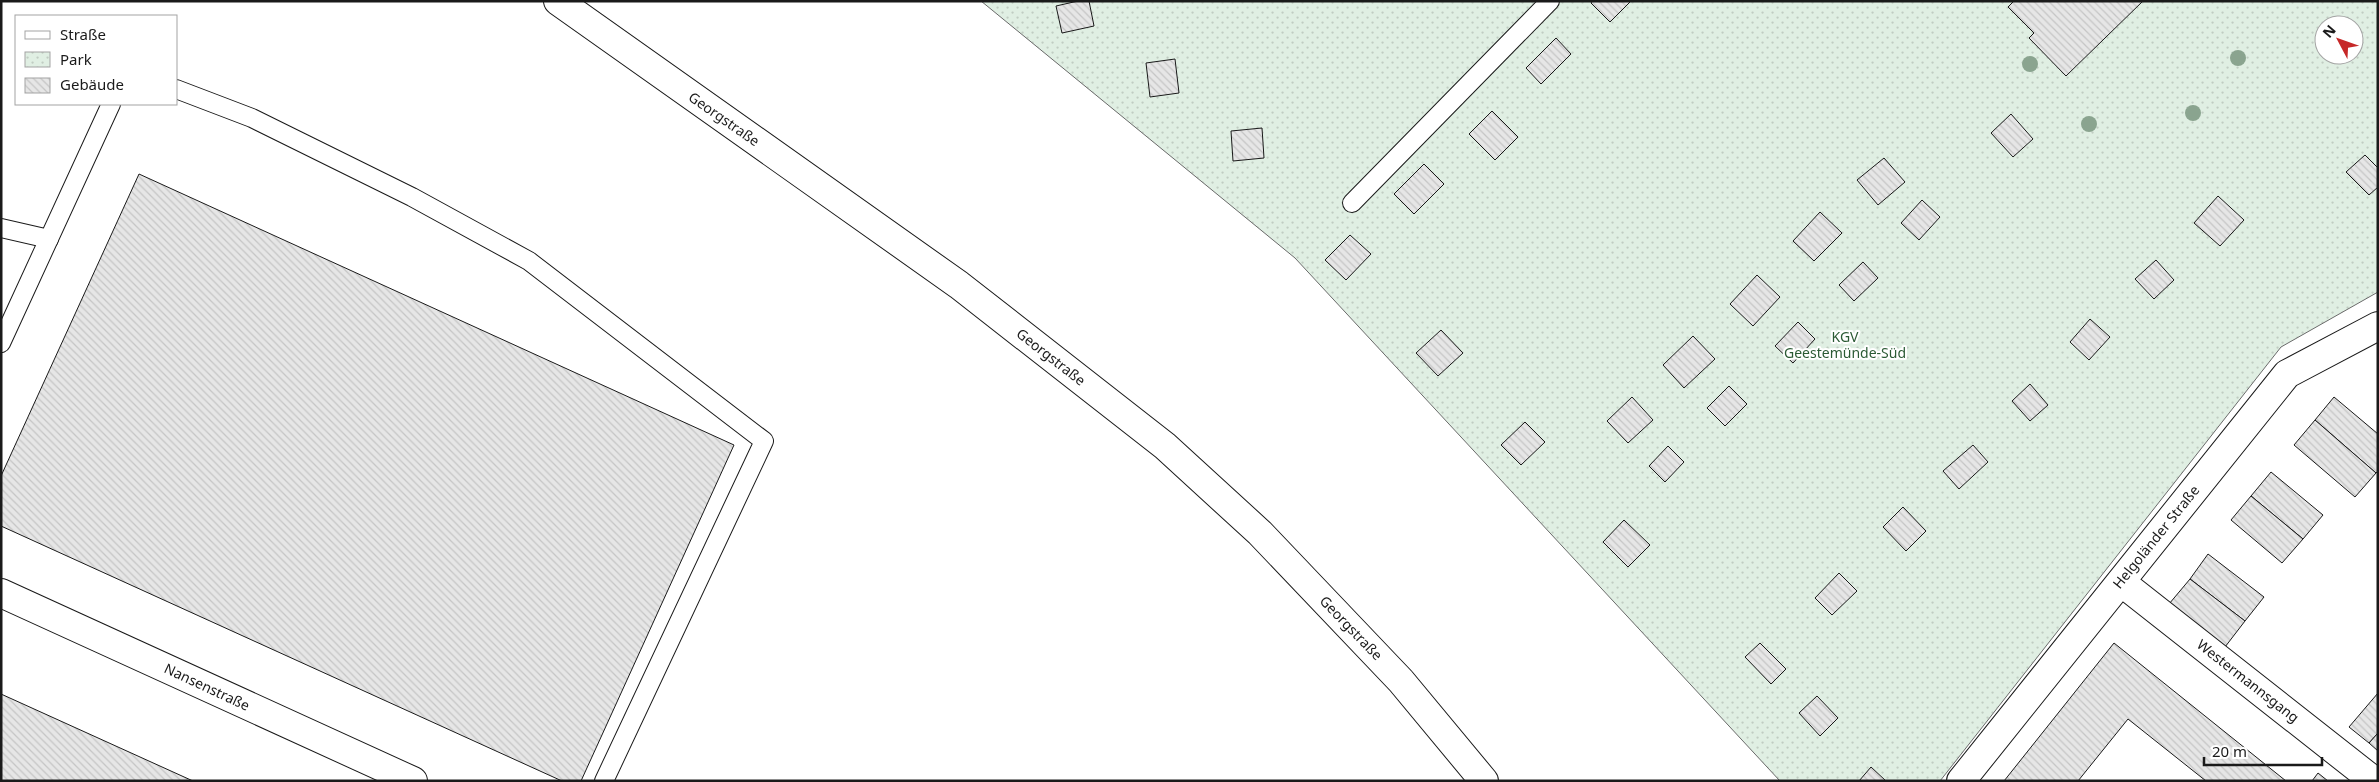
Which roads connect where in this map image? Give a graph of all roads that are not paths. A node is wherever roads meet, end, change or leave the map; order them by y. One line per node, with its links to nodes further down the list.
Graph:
1 (558, 1): 14 (street, Georgstraße)
2 (1550, 1): 5 (lane)
3 (178, 90): 13 (lane)
4 (111, 105): 7 (lane)
5 (1352, 203)
6 (1, 228): 7 (lane)
7 (49, 239): 9 (lane)
8 (2378, 326): 10 (street, Helgoländer Straße)
9 (1, 344)
10 (2121, 582): 15 (street, Helgoländer Straße); 16 (street, Westermannsgang)
11 (1, 593): 12 (street, Nansenstraße)
12 (413, 781)
13 (604, 781)
14 (1484, 781)
15 (1961, 781)
16 (2374, 781)

